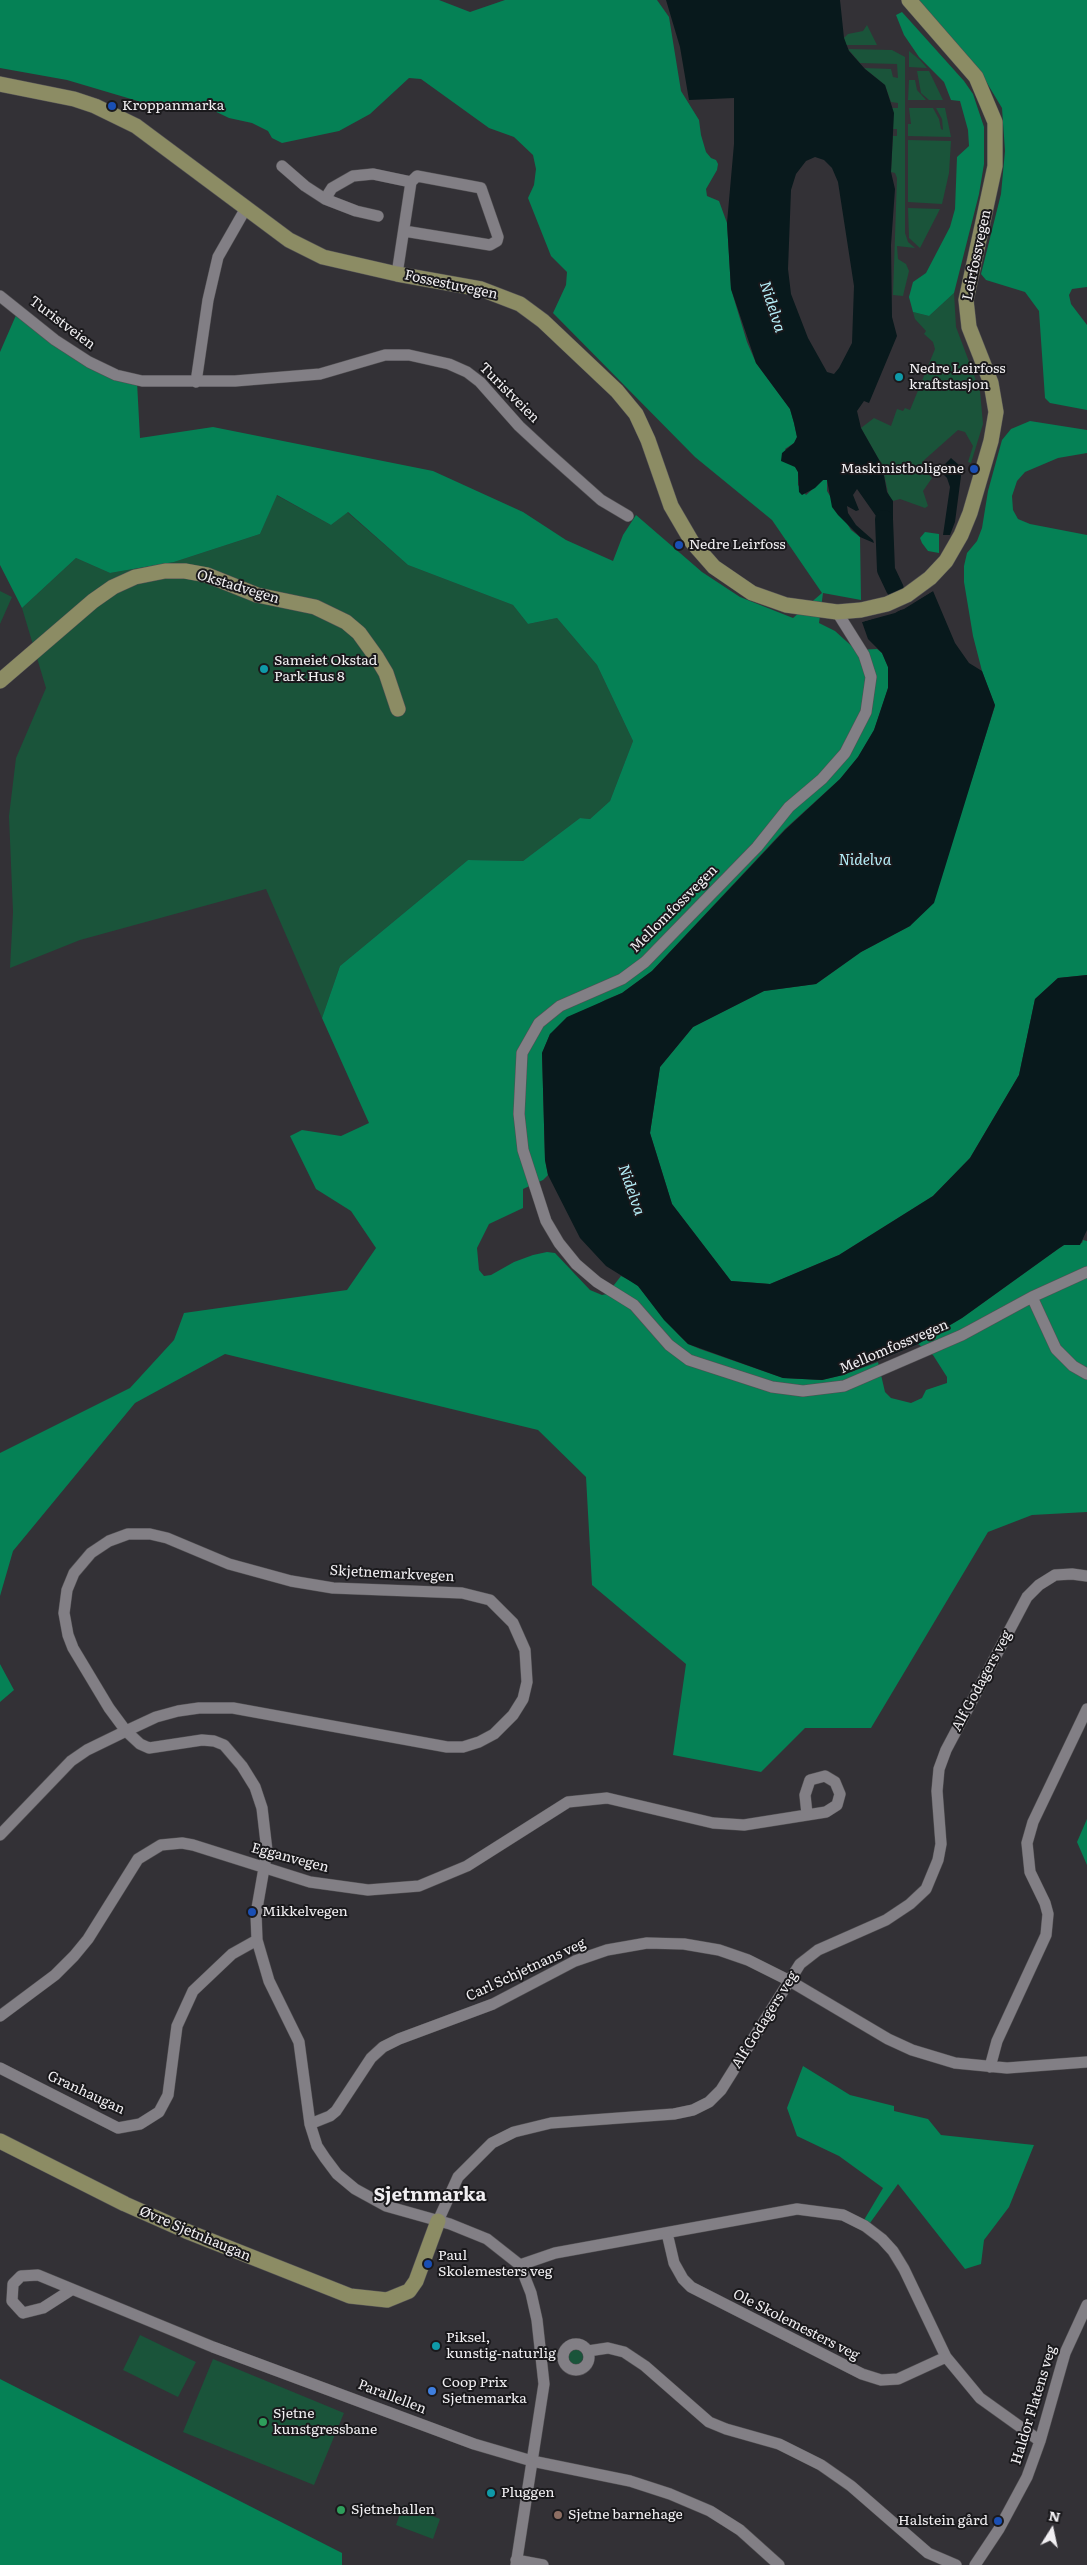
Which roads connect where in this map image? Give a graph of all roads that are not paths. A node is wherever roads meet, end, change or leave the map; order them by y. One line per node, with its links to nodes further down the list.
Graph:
1 (909, 0): 13 (street, Leirfossvegen)
2 (0, 84): 6 (street, Fossestuvegen)
3 (282, 166): 5 (street)
4 (411, 182): 5 (street); 8 (street); 8 (street)
5 (325, 199): 7 (street)
6 (246, 208): 9 (street, Fossestuvegen); 11 (street)
7 (378, 216)
8 (404, 231): 9 (street)
9 (396, 274): 14 (street, Fossestuvegen)
10 (0, 296): 11 (street, Turistveien)
11 (196, 382): 12 (street, Turistveien)
12 (628, 516)
13 (861, 610): 14 (street, Fossestuvegen)
14 (837, 612): 18 (street, Mellomfossvegen)
15 (0, 679): 16 (street, Okstadvegen)
16 (398, 709)
17 (1087, 1272): 18 (street, Mellomfossvegen)
18 (1032, 1297): 19 (street)
19 (1087, 1374)
20 (1087, 1576): 27 (street, Alf Godagers veg)
21 (1087, 1709): 30 (street)
22 (126, 1732): 22 (street, Skjetnemarkvegen); 24 (street, Skjetnemarkvegen); 25 (street)
23 (807, 1814): 25 (street, Egganvegen)
24 (0, 1835)
25 (265, 1869): 26 (street); 28 (street, Egganvegen)
26 (257, 1940): 31 (street, Granhaugan); 32 (street)
27 (790, 1981): 30 (street); 32 (street, Carl Schjetnans veg); 34 (street, Alf Godagers veg)
28 (0, 2016)
29 (1087, 2062): 30 (street)
30 (990, 2067)
31 (0, 2068)
32 (310, 2124): 34 (street)
33 (0, 2141): 38 (street, Øvre Sjetnhaugan)
34 (438, 2221): 36 (street); 38 (street, Alf Godagers veg)
35 (667, 2232): 36 (street); 41 (street, Ole Skolemesters veg); 41 (street)
36 (520, 2266): 43 (street)
37 (71, 2290): 37 (street, Parallellen); 43 (street, Parallellen)
38 (399, 2297)
39 (1087, 2305): 42 (street, Haldor Flatens veg)
40 (588, 2351): 47 (street)
41 (946, 2357): 42 (street)
42 (1040, 2441): 48 (street, Haldor Flatens veg)
43 (532, 2461): 44 (street); 46 (street, Parallellen)
44 (516, 2562): 45 (street)
45 (543, 2565)
46 (779, 2565)
47 (956, 2565)
48 (975, 2565)

